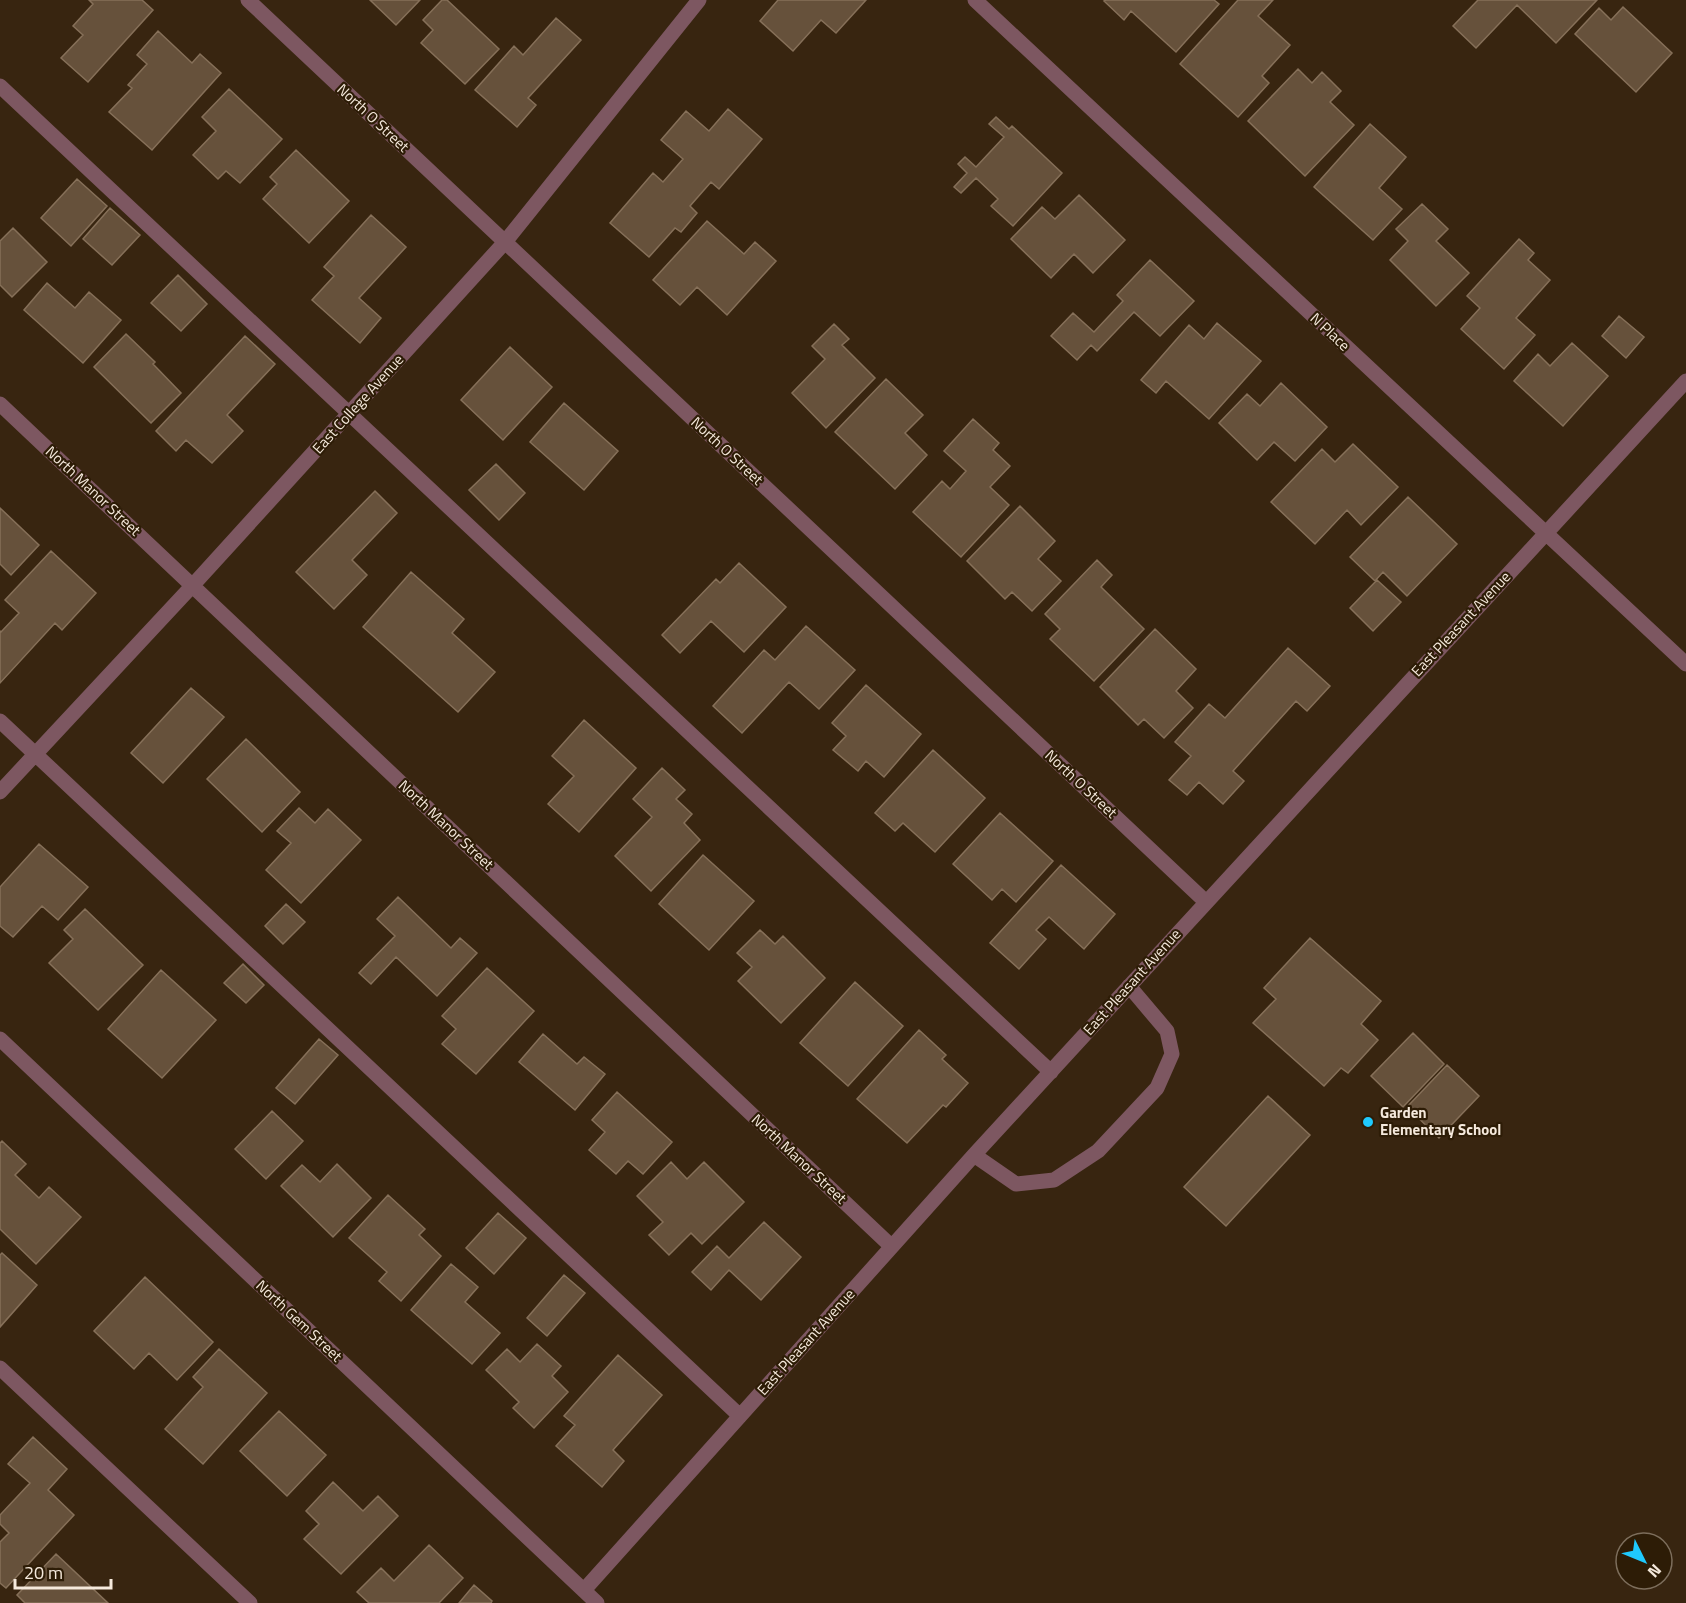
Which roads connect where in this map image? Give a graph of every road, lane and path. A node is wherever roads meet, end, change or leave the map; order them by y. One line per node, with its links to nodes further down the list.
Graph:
1 (248, 0): 5 (street, North O Street)
2 (699, 0): 5 (street, East College Avenue)
3 (975, 0): 9 (street, N Place)
4 (0, 86): 8 (street)
5 (505, 242): 8 (street, East College Avenue); 15 (street, North O Street)
6 (1686, 381): 9 (street, East Pleasant Avenue)
7 (0, 404): 10 (street, North Manor Street)
8 (349, 415): 10 (street, East College Avenue); 18 (street)
9 (1545, 533): 11 (street, N Place); 15 (street, East Pleasant Avenue)
10 (193, 585): 13 (street, East College Avenue); 20 (street, North Manor Street)
11 (1686, 664)
12 (0, 721): 13 (street)
13 (36, 754): 14 (street, East College Avenue); 22 (street)
14 (0, 792)
15 (1206, 902): 16 (street, East Pleasant Avenue)
16 (1129, 986): 18 (street, East Pleasant Avenue); 19 (street)
17 (0, 1039): 23 (street, North Gem Street)
18 (1051, 1072): 19 (street, East Pleasant Avenue)
19 (974, 1155): 20 (street, East Pleasant Avenue)
20 (891, 1246): 22 (street, East Pleasant Avenue)
21 (0, 1368): 24 (street)
22 (740, 1416): 23 (street, East Pleasant Avenue)
23 (585, 1589): 25 (street, North Gem Street)
24 (250, 1603)
25 (597, 1603)

